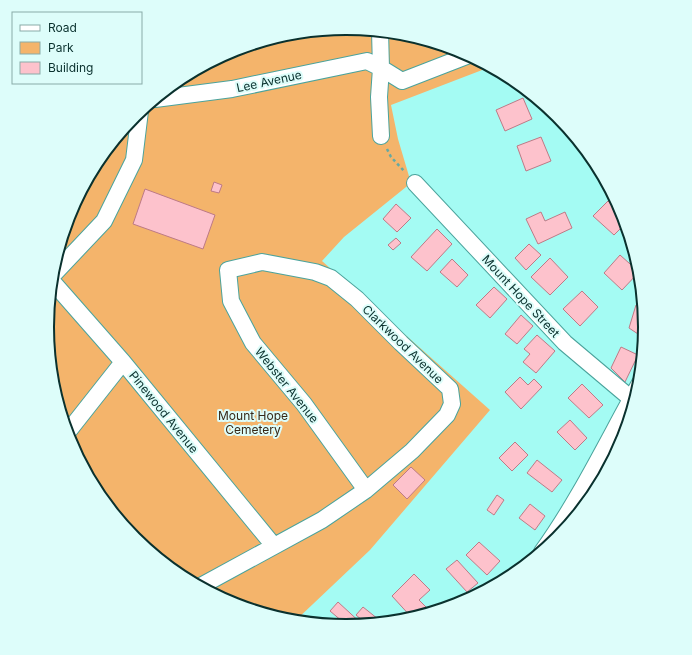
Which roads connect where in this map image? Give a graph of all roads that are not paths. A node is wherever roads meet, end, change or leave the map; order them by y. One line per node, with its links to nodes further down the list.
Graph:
1 (380, 38): 3 (street)
2 (461, 58): 3 (street, Lee Avenue)
3 (381, 68): 4 (street, Lee Avenue); 6 (street)
4 (166, 97)
5 (139, 121): 8 (street)
6 (380, 136)
7 (415, 183): 12 (street, Mount Hope Street)
8 (59, 268)
9 (228, 270): 15 (street, Webster Avenue); 15 (street, Clarkwood Avenue)
10 (56, 286): 11 (street, Pinewood Avenue)
11 (123, 362): 14 (street); 17 (street, Pinewood Avenue)
12 (630, 398)
13 (626, 412): 16 (street)
14 (71, 428)
15 (366, 490): 17 (street, Clarkwood Avenue)
16 (558, 528)
17 (274, 546): 18 (street, Clarkwood Avenue)
18 (205, 584)

